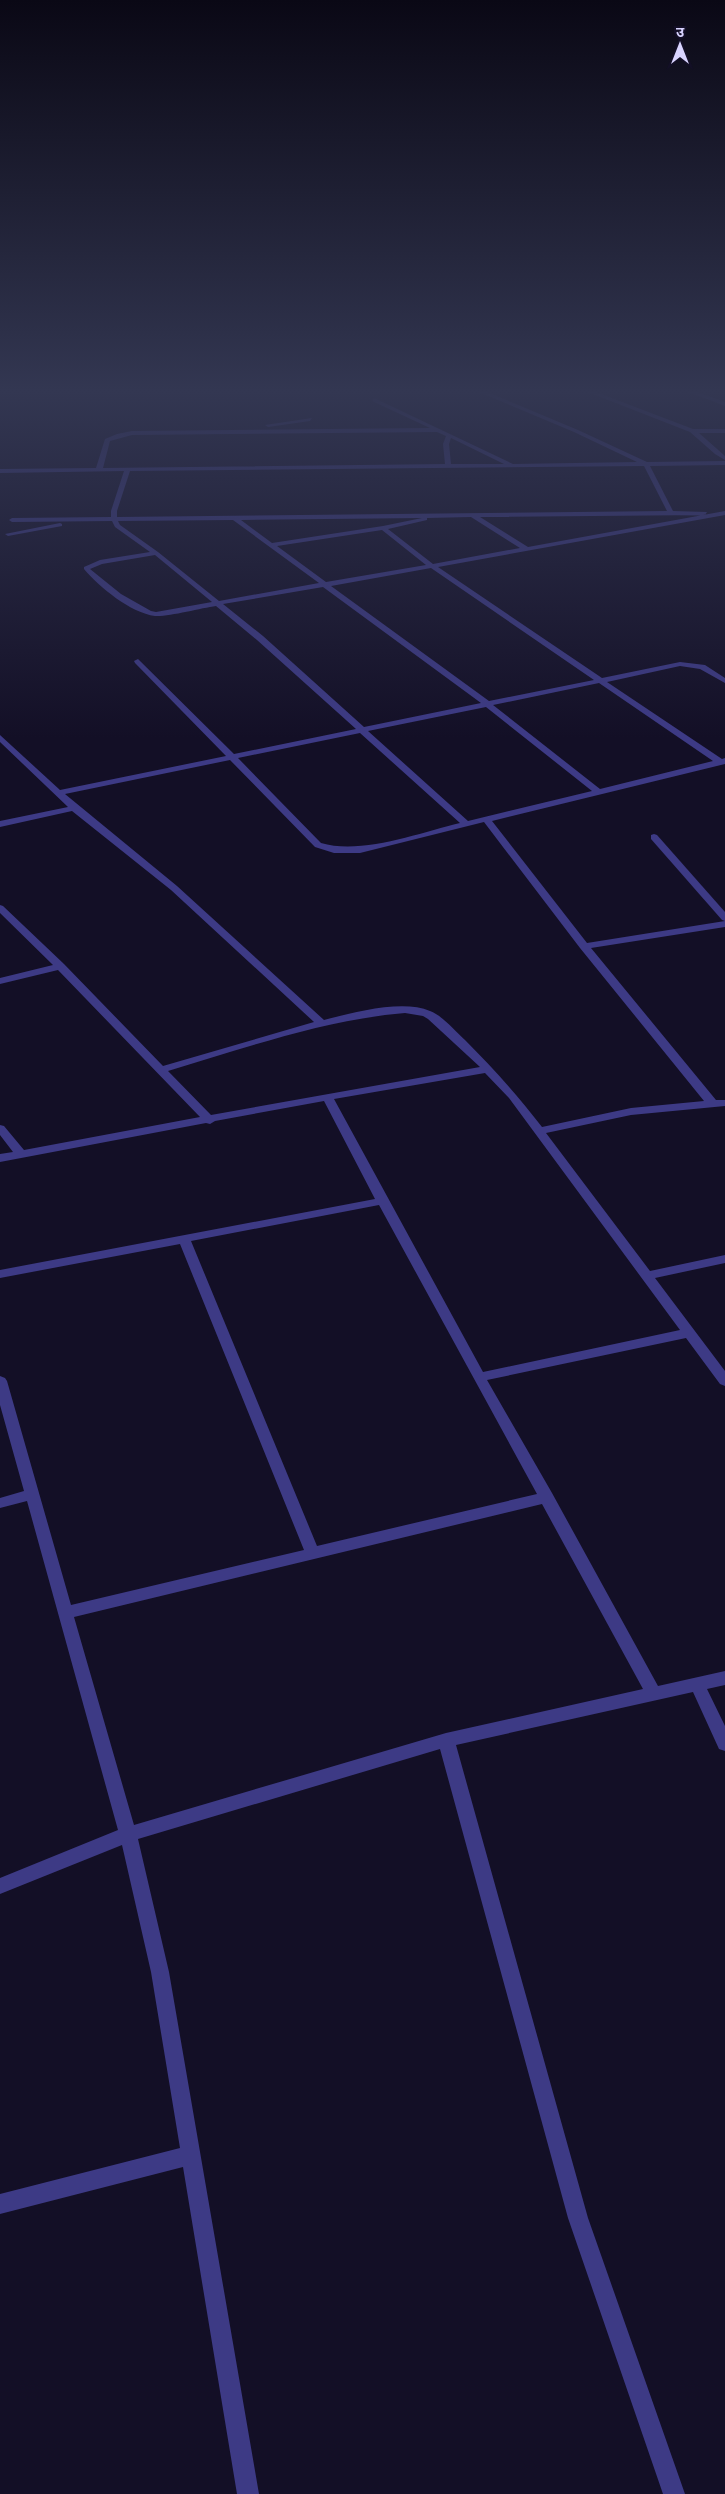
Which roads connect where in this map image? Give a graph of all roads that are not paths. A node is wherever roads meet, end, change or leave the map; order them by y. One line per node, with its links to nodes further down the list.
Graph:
1 (118, 505): 9 (street)
2 (667, 505): 3 (street)
3 (671, 513): 4 (street); 6 (street)
4 (725, 513): 14 (street)
5 (444, 514): 6 (street); 7 (street); 11 (street)
6 (470, 514): 14 (street)
7 (232, 517): 9 (street); 13 (street)
8 (84, 519): 9 (street); 10 (street); 12 (street)
9 (114, 519): 15 (street)
10 (12, 520)
11 (383, 528): 13 (street); 16 (street)
12 (8, 534)
13 (272, 545): 17 (street)
14 (526, 549): 16 (street)
15 (156, 553): 18 (street); 18 (street)
16 (432, 566): 17 (street); 20 (street)
17 (327, 584): 18 (street); 22 (street)
18 (218, 604): 23 (street)
19 (138, 660): 25 (street)
20 (601, 680): 21 (street); 22 (street); 26 (street)
21 (725, 681)
22 (487, 704): 23 (street); 27 (street)
23 (362, 730): 25 (street); 32 (street)
24 (0, 737): 28 (street)
25 (231, 757): 28 (street); 32 (street)
26 (723, 762): 27 (street)
27 (600, 792): 30 (street)
28 (59, 793): 29 (street)
29 (74, 808): 31 (street); 40 (street)
30 (486, 819): 32 (street); 37 (street)
31 (0, 824)
32 (466, 824)
33 (654, 837): 35 (street)
34 (0, 908): 38 (street)
35 (725, 918)
36 (725, 924): 37 (street)
37 (584, 946): 45 (street)
38 (60, 966): 39 (street); 42 (street)
39 (0, 981)
40 (321, 1023): 41 (street); 42 (street)
41 (488, 1069): 43 (street); 48 (street)
42 (161, 1070): 46 (street)
43 (328, 1098): 46 (street); 51 (street)
44 (725, 1103): 45 (street)
45 (712, 1104): 48 (street)
46 (210, 1121): 49 (street)
47 (0, 1128): 49 (street)
48 (539, 1131): 55 (street)
49 (22, 1155): 50 (street)
50 (0, 1158)
51 (382, 1201): 52 (street); 57 (street)
52 (184, 1239): 54 (street); 63 (street)
53 (725, 1259): 55 (street)
54 (0, 1274)
55 (646, 1276): 56 (street)
56 (688, 1333): 57 (street); 59 (street)
57 (480, 1377): 61 (street)
58 (0, 1381): 60 (street)
59 (725, 1381)
60 (32, 1494): 62 (street); 64 (street)
61 (547, 1497): 63 (street); 67 (street)
62 (0, 1503)
63 (313, 1554): 64 (street)
64 (65, 1613): 70 (street)
65 (725, 1678): 66 (street)
66 (697, 1684): 67 (street); 69 (street)
67 (653, 1693): 68 (street)
68 (446, 1740): 70 (street); 75 (street)
69 (725, 1744)
70 (128, 1834): 71 (street); 72 (street)
71 (0, 1886)
72 (190, 2155): 73 (street); 74 (street)
73 (0, 2204)
74 (248, 2494)
75 (674, 2494)

